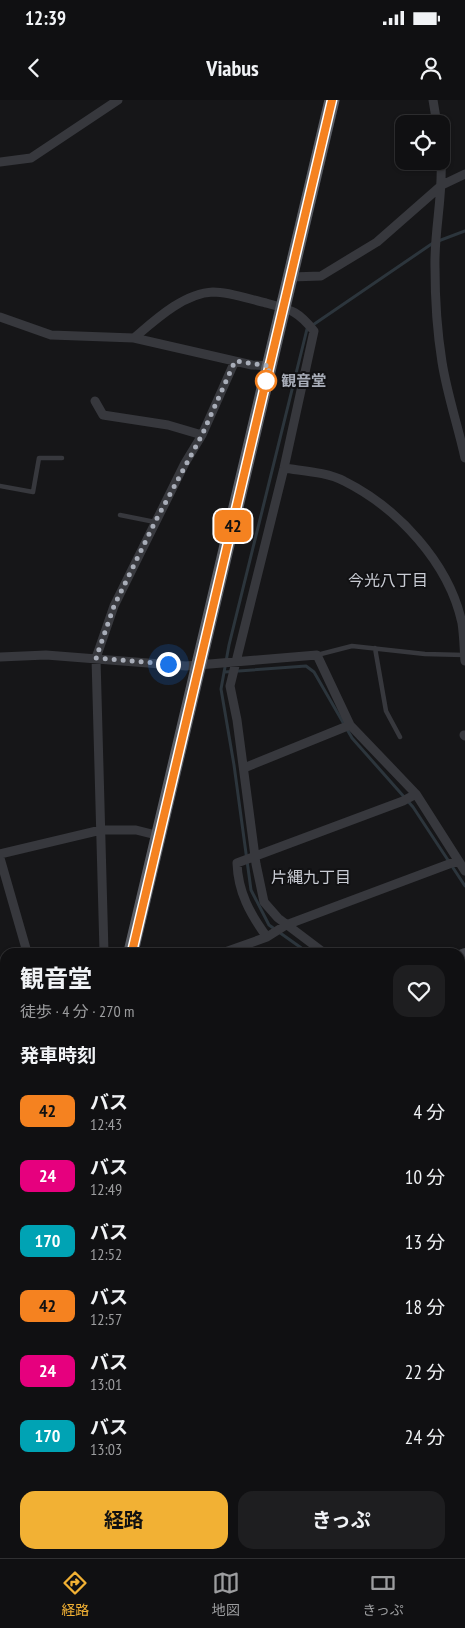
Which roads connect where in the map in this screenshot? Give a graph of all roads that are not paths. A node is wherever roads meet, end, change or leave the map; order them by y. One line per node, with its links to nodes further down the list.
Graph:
1 (118, 100): 5 (street)
2 (332, 100): 9 (highway)
3 (433, 100): 4 (street)
4 (436, 115)
5 (0, 162)
6 (441, 170): 8 (street)
7 (465, 174): 8 (street)
8 (442, 185): 9 (street); 18 (street)
9 (291, 276): 10 (highway)
10 (283, 308): 12 (street); 14 (highway); 19 (street)
11 (0, 318): 12 (street)
12 (134, 338): 13 (street)
13 (235, 361): 14 (street); 16 (street)
14 (270, 366): 31 (highway)
15 (95, 401): 16 (street)
16 (202, 435): 22 (street)
17 (62, 458): 20 (lane)
18 (465, 458)
19 (284, 468): 23 (street); 30 (street)
20 (0, 486)
21 (120, 515): 22 (lane)
22 (155, 522): 28 (street)
23 (464, 632): 26 (street)
24 (375, 648): 25 (lane); 26 (lane); 35 (lane)
25 (317, 655): 30 (street); 32 (street)
26 (464, 655): 29 (street)
27 (0, 657): 28 (street)
28 (96, 658): 31 (street); 38 (street)
29 (465, 661)
30 (236, 663): 31 (street); 36 (street)
31 (200, 665): 39 (highway)
32 (350, 724): 36 (street); 37 (street)
33 (465, 730): 34 (lane)
34 (465, 735)
35 (400, 737)
36 (244, 768): 41 (street)
37 (416, 794): 41 (street); 43 (street)
38 (101, 830): 39 (street); 40 (street); 48 (street)
39 (160, 836): 49 (highway)
40 (0, 854)
41 (256, 857): 45 (street); 46 (street)
42 (0, 858): 47 (street)
43 (457, 860): 44 (street); 45 (street)
44 (465, 871)
45 (286, 925): 46 (street); 51 (street)
46 (268, 936): 50 (street)
47 (26, 948)
48 (104, 948)
49 (133, 948)
50 (236, 948)
51 (318, 948)

